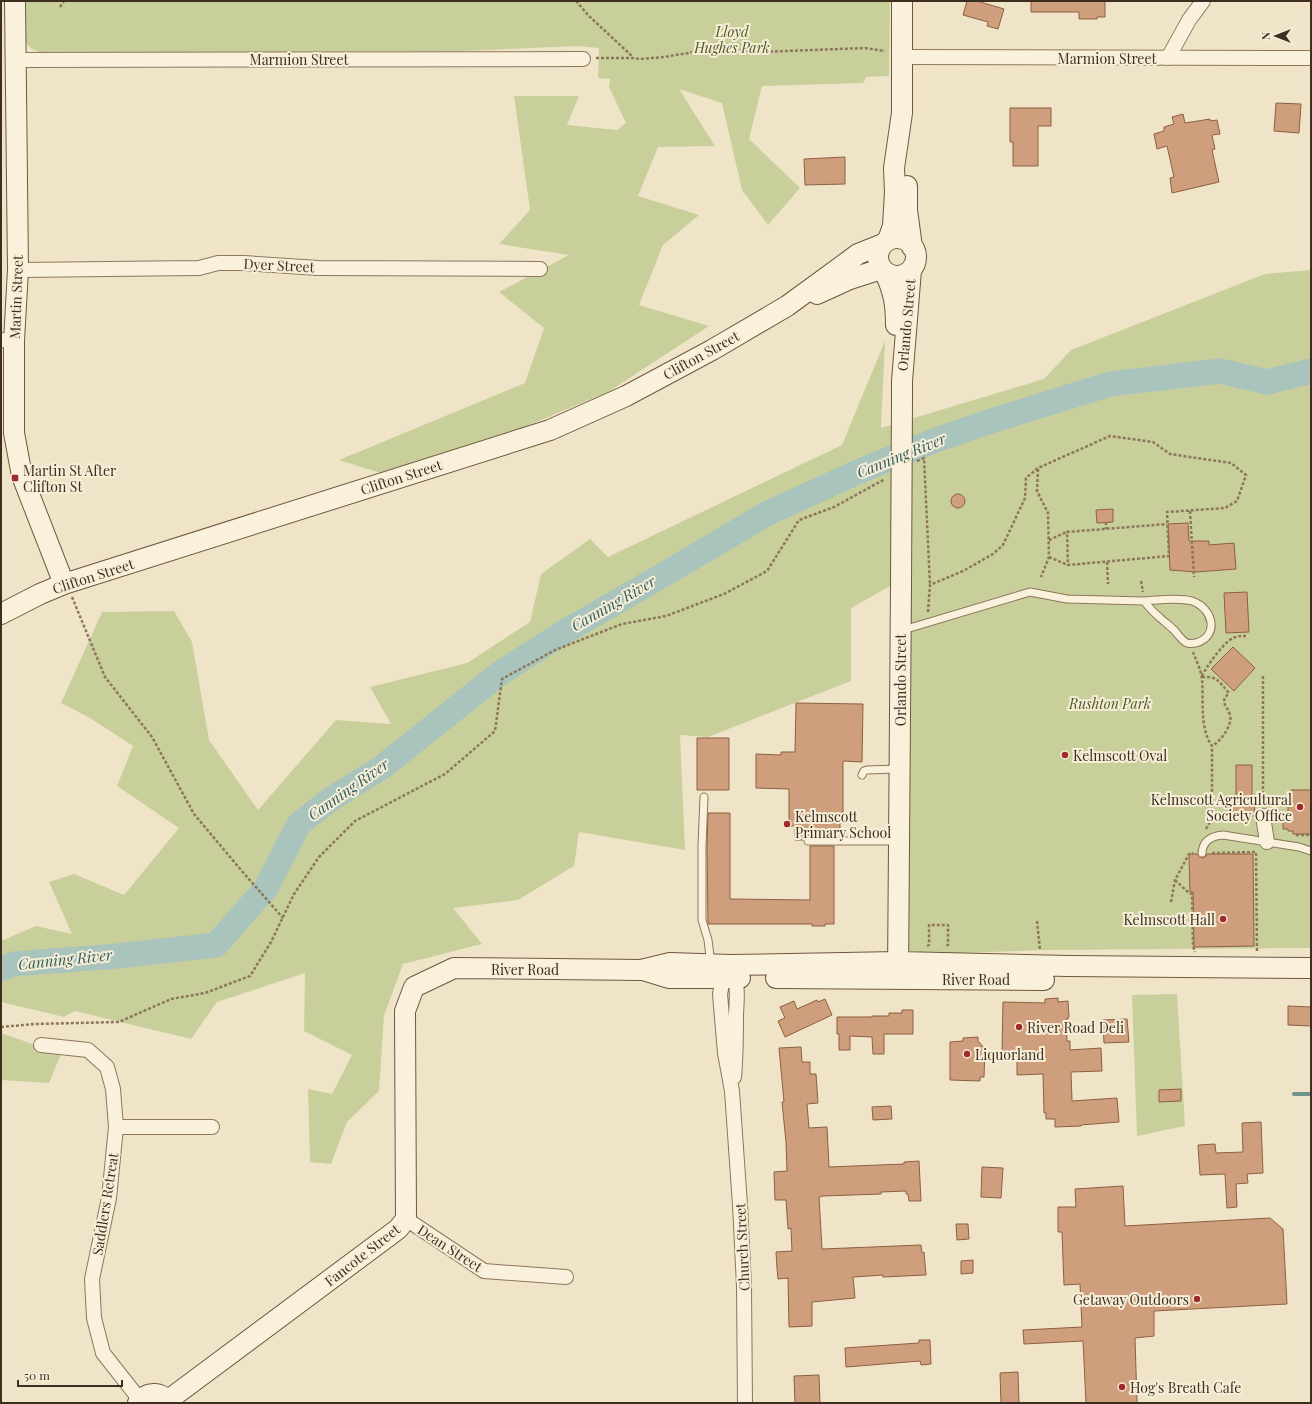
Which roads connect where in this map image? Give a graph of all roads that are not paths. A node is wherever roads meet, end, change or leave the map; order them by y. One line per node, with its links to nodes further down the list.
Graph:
1 (15, 1): 8 (main road, Martin Street)
2 (902, 1): 4 (main road)
3 (1203, 1): 5 (street)
4 (902, 56): 5 (street, Marmion Street); 9 (main road)
5 (1168, 58): 6 (street, Marmion Street)
6 (1311, 58)
7 (583, 59): 8 (street, Marmion Street)
8 (15, 60): 13 (main road, Martin Street)
9 (902, 113): 10 (main road); 11 (main road)
10 (885, 242): 11 (main road); 15 (main road); 16 (main road, Clifton Street)
11 (912, 247): 14 (main road)
12 (540, 269): 13 (street, Dyer Street)
13 (18, 270): 17 (main road, Martin Street)
14 (911, 270): 15 (main road); 18 (main road, Orlando Street)
15 (883, 271): 16 (main road, Clifton Street); 18 (main road, Orlando Street)
16 (787, 306): 19 (main road, Clifton Street)
17 (7, 341): 19 (main road, Martin Street)
18 (902, 390): 22 (main road, Orlando Street, bridge)
19 (67, 589): 21 (main road, Clifton Street)
20 (1144, 601): 20 (lane); 22 (lane)
21 (1, 614)
22 (901, 631): 23 (main road, Orlando Street)
23 (900, 769): 24 (lane); 28 (main road, Orlando Street)
24 (862, 775)
25 (704, 797): 33 (lane)
26 (1263, 816): 29 (street)
27 (808, 841): 28 (lane)
28 (899, 841): 34 (main road, Orlando Street)
29 (1267, 842): 30 (lane); 31 (lane)
30 (1311, 851)
31 (1202, 853)
32 (1311, 968): 34 (main road, River Road)
33 (725, 971): 34 (main road, River Road); 36 (main road, River Road); 44 (street, Church Street)
34 (898, 971): 35 (main road, River Road)
35 (1311, 980)
36 (414, 987): 40 (main road, Fancote Street)
37 (41, 1045): 38 (street, Saddlers Retreat)
38 (116, 1127): 39 (street); 42 (street, Saddlers Retreat)
39 (212, 1127)
40 (406, 1219): 41 (street, Dean Street); 43 (main road, Fancote Street)
41 (566, 1277)
42 (139, 1401): 43 (main road)
43 (168, 1402)
44 (745, 1403)

